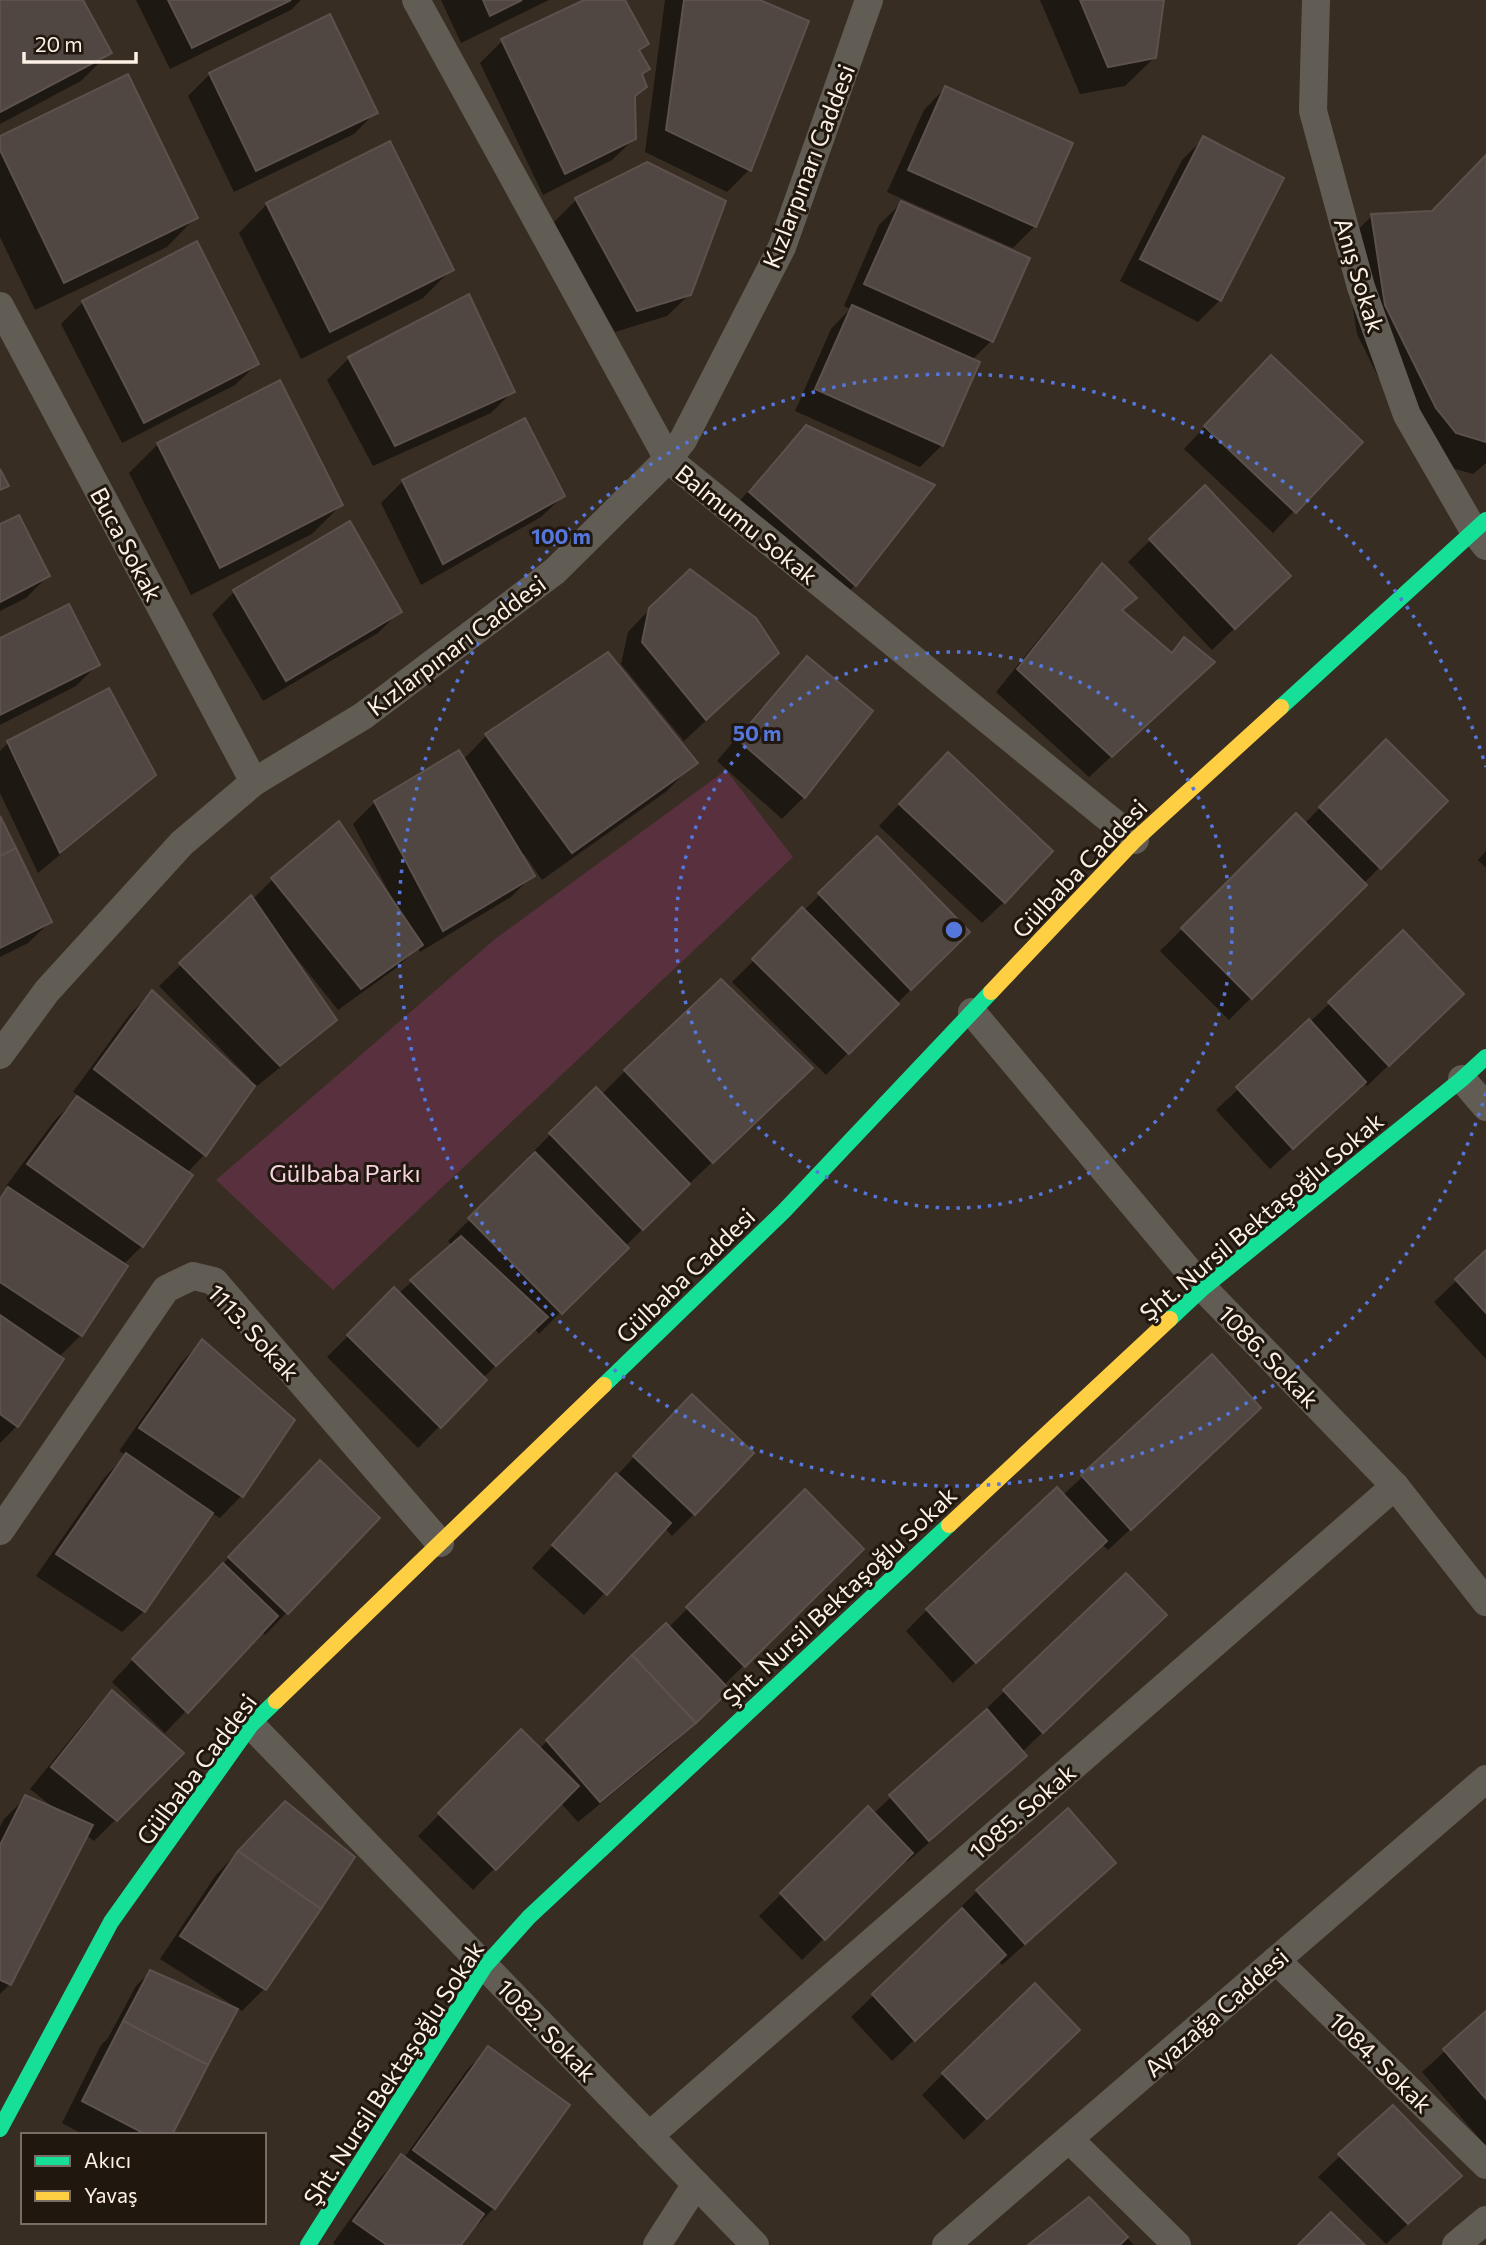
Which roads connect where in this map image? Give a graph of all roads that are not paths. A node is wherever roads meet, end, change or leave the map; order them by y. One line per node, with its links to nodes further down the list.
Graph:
1 (416, 0): 5 (street, Balmumu Sokak)
2 (869, 0): 5 (street, Kızlarpınarı Caddesi)
3 (1316, 0): 6 (street, Anış Sokak)
4 (0, 306): 7 (street, Buca Sokak)
5 (668, 459): 7 (street, Kızlarpınarı Caddesi); 8 (street, Balmumu Sokak)
6 (1482, 532): 8 (street, Gülbaba Caddesi)
7 (254, 782): 10 (street, Kızlarpınarı Caddesi)
8 (1135, 840): 9 (street, Gülbaba Caddesi)
9 (972, 1012): 14 (street, 1086. Sokak); 17 (street, Gülbaba Caddesi)
10 (0, 1055)
11 (1486, 1057): 12 (street, Şht. Nursil Bektaşoğlu Sokak)
12 (1462, 1079): 13 (street); 14 (street, Şht. Nursil Bektaşoğlu Sokak)
13 (1486, 1107)
14 (1203, 1288): 15 (street, 1086. Sokak); 22 (street, Şht. Nursil Bektaşoğlu Sokak)
15 (1395, 1486): 18 (street, 1086. Sokak); 24 (street, 1085. Sokak)
16 (0, 1531): 17 (street, 1113. Sokak)
17 (440, 1543): 19 (street, Gülbaba Caddesi)
18 (1486, 1602)
19 (251, 1725): 22 (street, 1082. Sokak); 23 (street, Gülbaba Caddesi)
20 (1486, 1779): 21 (street, Ayazağa Caddesi)
21 (1276, 1960): 25 (street, Ayazağa Caddesi); 26 (street, 1084. Sokak)
22 (485, 1966): 24 (street, 1082. Sokak); 29 (street, Şht. Nursil Bektaşoğlu Sokak)
23 (0, 2129)
24 (649, 2136): 27 (street, 1082. Sokak)
25 (1069, 2139): 32 (street, Ayazağa Caddesi); 33 (street)
26 (1486, 2165)
27 (696, 2184): 30 (street); 31 (street, 1082. Sokak)
28 (1486, 2220): 34 (street)
29 (308, 2245)
30 (657, 2245)
31 (755, 2245)
32 (946, 2245)
33 (1177, 2245)
34 (1456, 2245)

